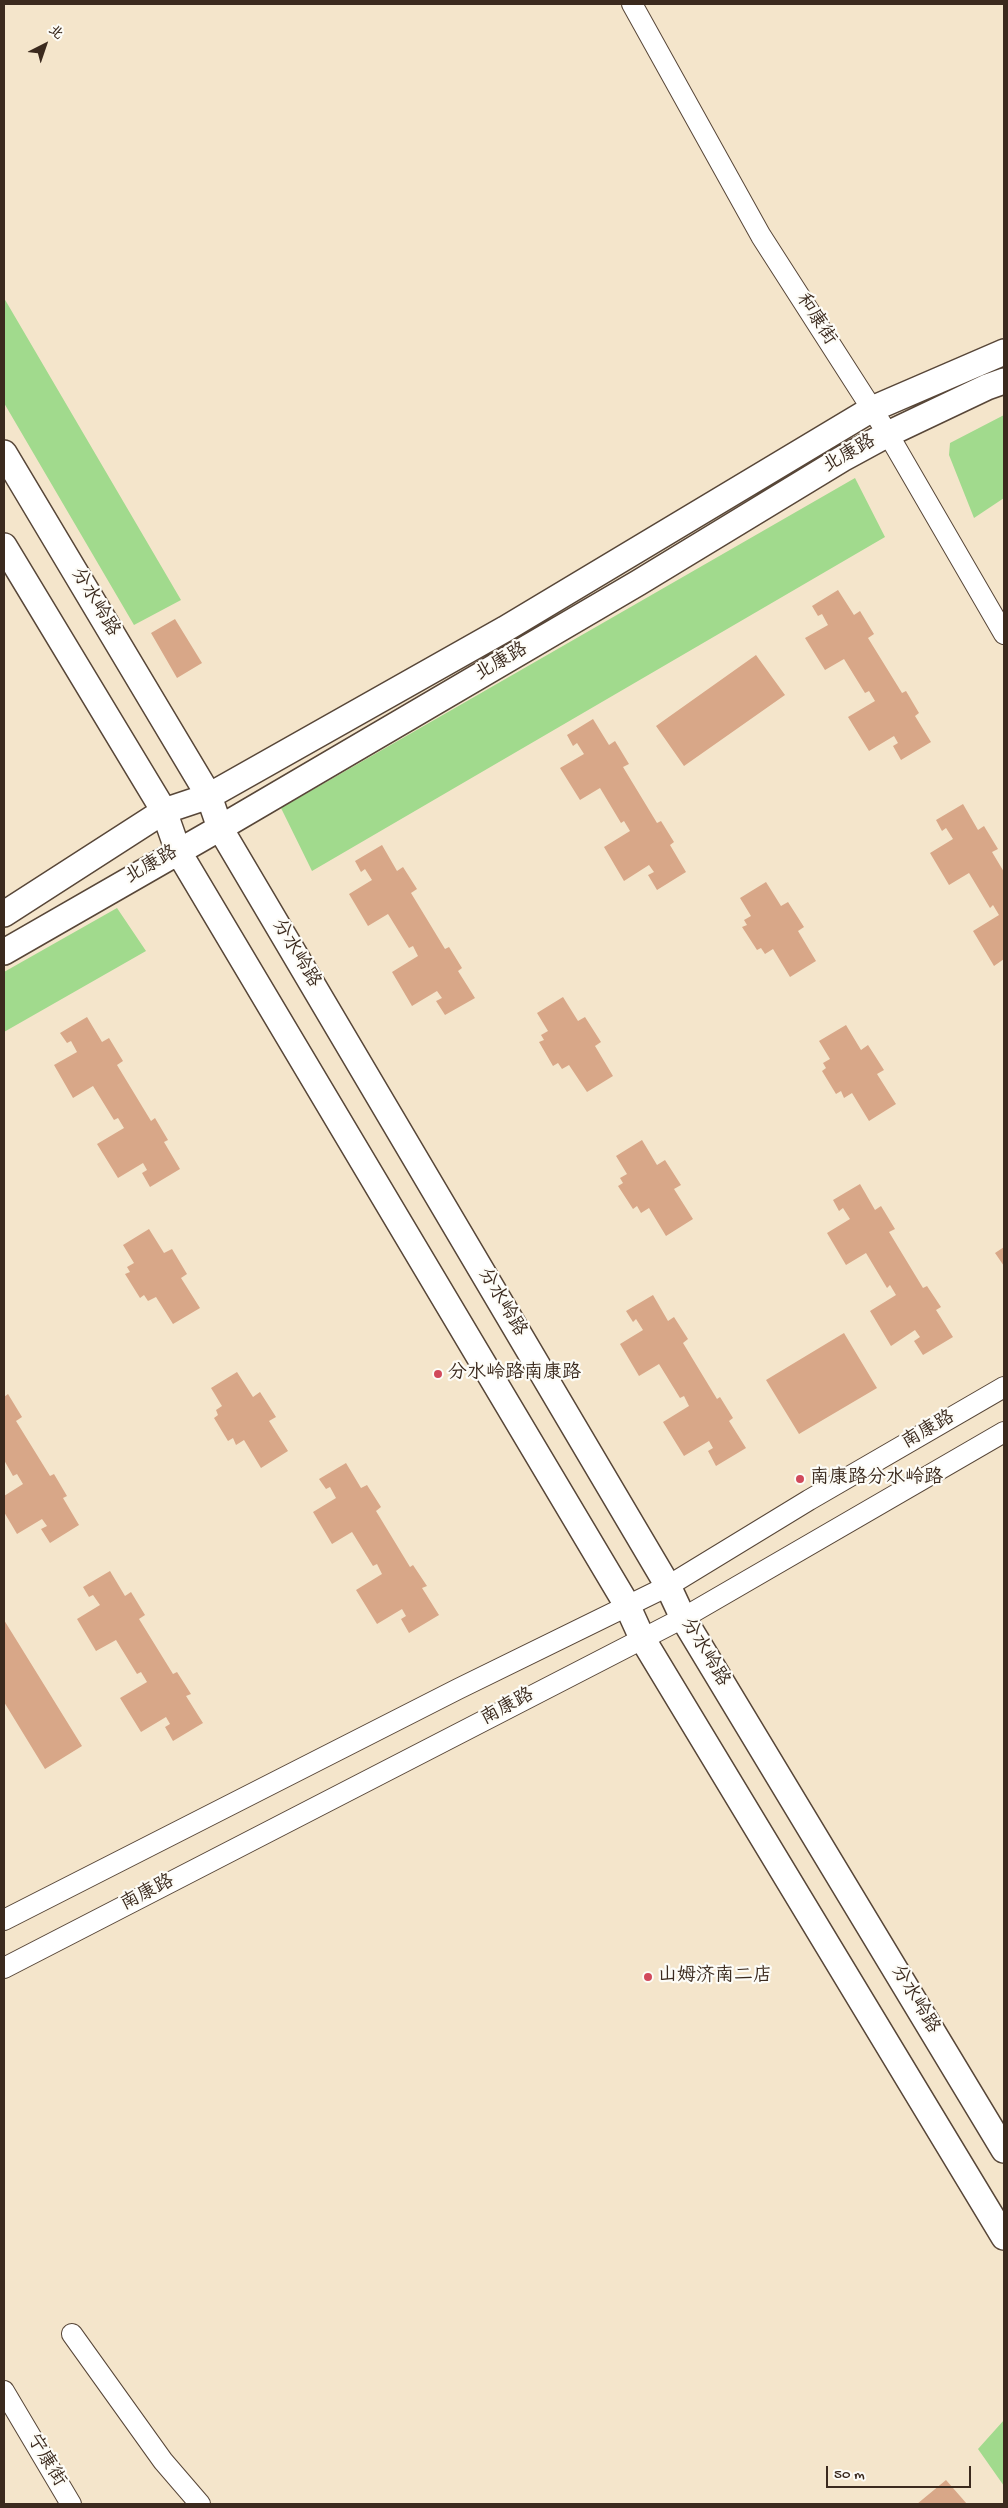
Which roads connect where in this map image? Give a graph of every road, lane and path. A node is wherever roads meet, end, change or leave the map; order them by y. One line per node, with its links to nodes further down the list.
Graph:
1 (632, 4): 4 (street, 和康街)
2 (1004, 352): 4 (main road, 北康路)
3 (1004, 381): 5 (main road, 北康路)
4 (872, 409): 5 (street, 和康街); 9 (main road, 北康路)
5 (888, 434): 8 (street, 和康街); 11 (main road, 北康路)
6 (4, 453): 9 (main road, 分水岭路)
7 (4, 546): 10 (main road)
8 (1004, 634)
9 (209, 796): 10 (main road, 北康路); 11 (main road, 分水岭路)
10 (164, 811): 12 (main road); 13 (main road, 北康路)
11 (220, 828): 12 (main road, 北康路); 17 (main road, 分水岭路)
12 (178, 851): 14 (main road, 北康路); 18 (main road)
13 (4, 914)
14 (4, 952)
15 (1004, 1387): 17 (street, 南康路)
16 (1004, 1432): 19 (street, 南康路)
17 (668, 1586): 18 (street, 南康路); 19 (main road, 分水岭路)
18 (627, 1605): 20 (main road); 21 (street, 南康路)
19 (683, 1618): 20 (street, 南康路); 23 (main road, 分水岭路)
20 (642, 1638): 22 (street, 南康路); 24 (main road)
21 (4, 1920)
22 (4, 1968)
23 (1004, 2150)
24 (1004, 2237)
25 (72, 2334): 28 (street)
26 (4, 2391): 27 (street, 宁康街)
27 (72, 2504)
28 (200, 2504)

